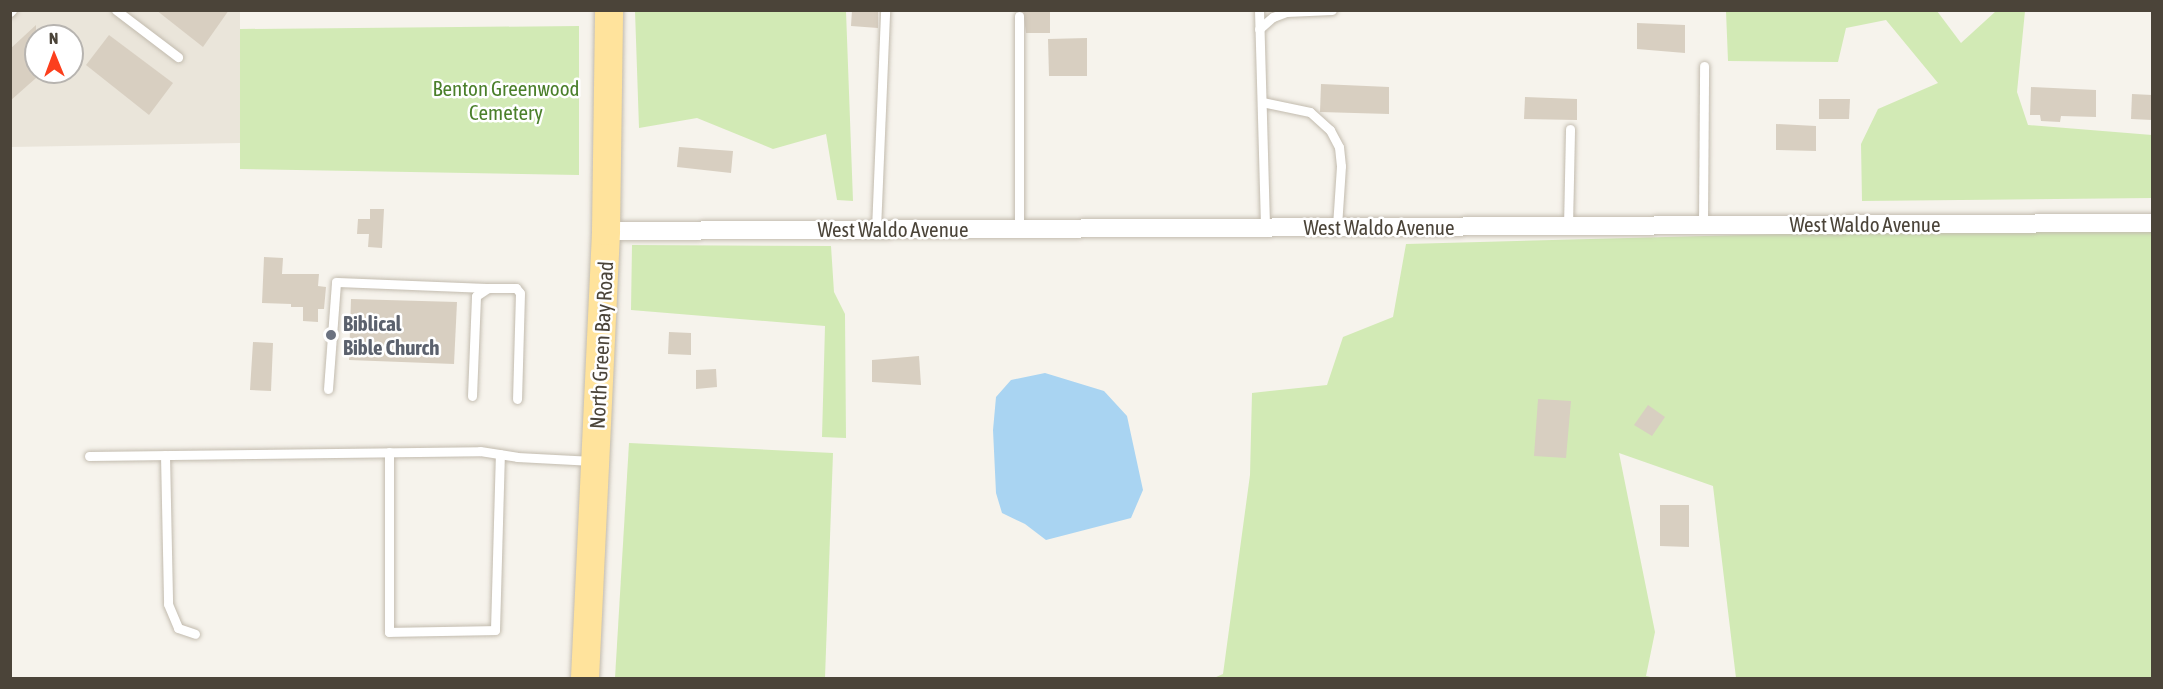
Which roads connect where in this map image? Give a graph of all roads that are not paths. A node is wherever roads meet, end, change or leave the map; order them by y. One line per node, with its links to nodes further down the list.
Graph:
1 (116, 10): 8 (lane)
2 (609, 10): 19 (main road, North Green Bay Road)
3 (885, 10): 18 (lane)
4 (1259, 10): 7 (lane)
5 (1332, 10): 7 (lane)
6 (1019, 16): 17 (lane)
7 (1259, 29): 10 (lane)
8 (178, 57)
9 (1704, 66): 13 (lane)
10 (1263, 102): 15 (lane); 16 (lane)
11 (1570, 129): 14 (lane)
12 (2152, 223): 13 (street, West Waldo Avenue)
13 (1703, 225): 14 (street, West Waldo Avenue)
14 (1568, 226): 16 (street, West Waldo Avenue)
15 (1266, 227): 16 (street, West Waldo Avenue); 17 (street, West Waldo Avenue)
16 (1337, 227)
17 (1019, 228): 18 (street, West Waldo Avenue)
18 (876, 229): 19 (street, West Waldo Avenue)
19 (606, 231): 28 (main road, North Green Bay Road)
20 (488, 288): 21 (lane); 22 (lane); 23 (lane)
21 (328, 389)
22 (472, 396)
23 (517, 399)
24 (389, 452): 25 (lane); 25 (lane); 26 (lane)
25 (500, 454): 28 (lane)
26 (165, 455): 27 (lane); 29 (lane)
27 (89, 456)
28 (596, 461): 30 (main road, North Green Bay Road)
29 (195, 634)
30 (585, 678)

